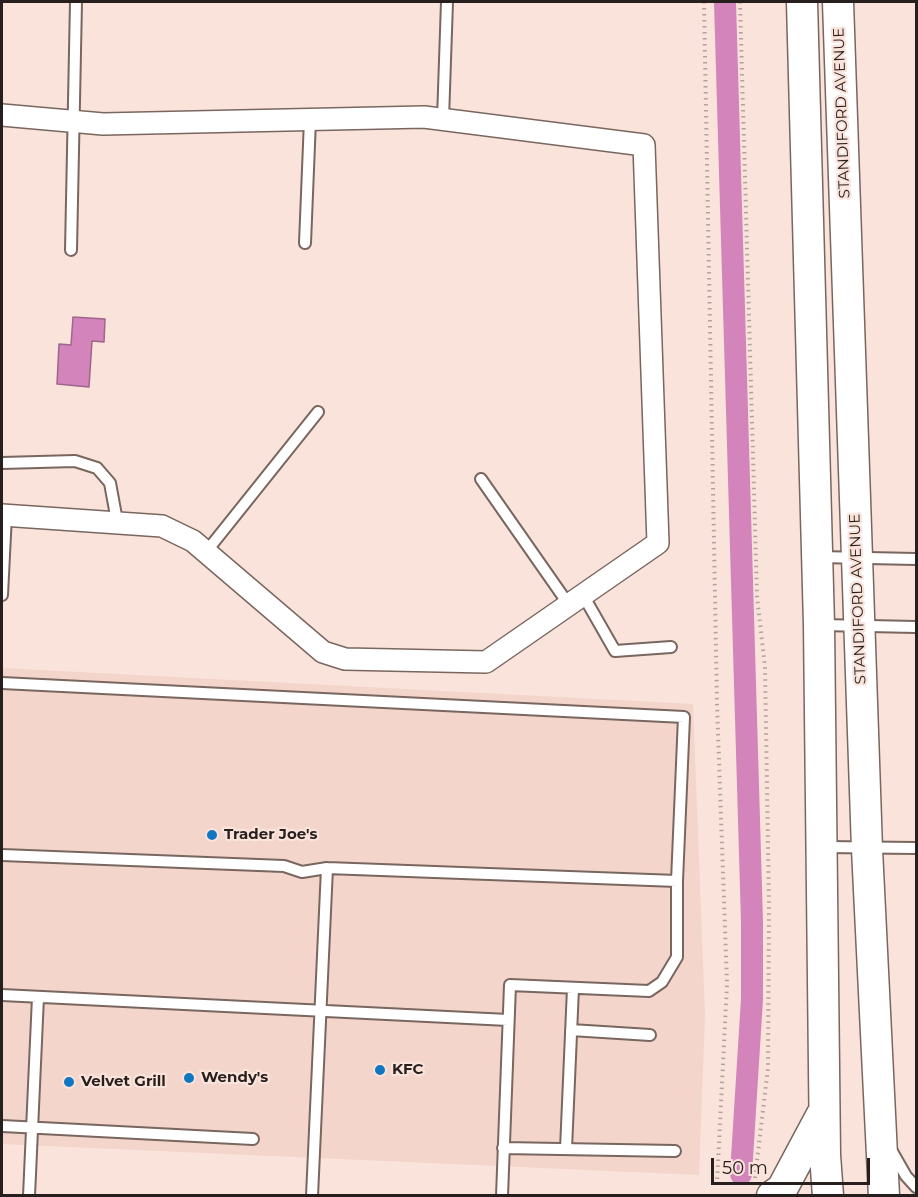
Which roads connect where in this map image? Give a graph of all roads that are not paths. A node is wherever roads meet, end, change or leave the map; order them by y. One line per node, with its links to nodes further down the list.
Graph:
1 (76, 2): 8 (lane)
2 (447, 2): 6 (lane)
3 (802, 2): 18 (main road)
4 (838, 2): 17 (main road, STANDIFORD AVENUE)
5 (2, 115): 8 (street)
6 (443, 119): 7 (street); 21 (street)
7 (310, 120): 8 (street); 9 (lane)
8 (73, 121): 10 (lane)
9 (305, 243)
10 (71, 250)
11 (318, 412): 16 (lane)
12 (2, 463): 15 (lane)
13 (481, 479): 21 (lane)
14 (4, 515): 15 (street); 20 (lane)
15 (117, 521): 16 (street)
16 (206, 552): 21 (street)
17 (856, 556): 18 (lane); 19 (lane); 22 (main road, STANDIFORD AVENUE)
18 (818, 557): 23 (main road)
19 (916, 559)
20 (2, 595)
21 (576, 600): 25 (lane)
22 (860, 624): 23 (lane); 24 (lane); 29 (main road, STANDIFORD AVENUE)
23 (819, 625): 27 (main road)
24 (916, 627)
25 (671, 647)
26 (2, 683): 32 (lane)
27 (822, 847): 29 (lane); 40 (main road)
28 (916, 848): 29 (lane)
29 (867, 849): 43 (main road, STANDIFORD AVENUE)
30 (2, 855): 31 (lane)
31 (327, 868): 32 (lane); 36 (lane)
32 (677, 881): 33 (lane)
33 (573, 988): 37 (lane); 38 (lane)
34 (2, 995): 35 (lane)
35 (38, 997): 36 (lane); 42 (lane)
36 (321, 1011): 37 (lane); 51 (lane)
37 (508, 1020): 45 (lane)
38 (571, 1030): 39 (lane); 46 (lane)
39 (650, 1035)
40 (825, 1108): 49 (main road); 53 (main road)
41 (2, 1126): 42 (lane)
42 (32, 1128): 44 (lane); 50 (lane)
43 (881, 1134): 48 (lane); 54 (main road, STANDIFORD AVENUE)
44 (253, 1140)
45 (503, 1148): 46 (lane); 52 (lane)
46 (566, 1149): 47 (lane)
47 (675, 1151)
48 (916, 1187)
49 (763, 1188)
50 (29, 1196)
51 (312, 1196)
52 (502, 1196)
53 (828, 1196)
54 (884, 1196)

